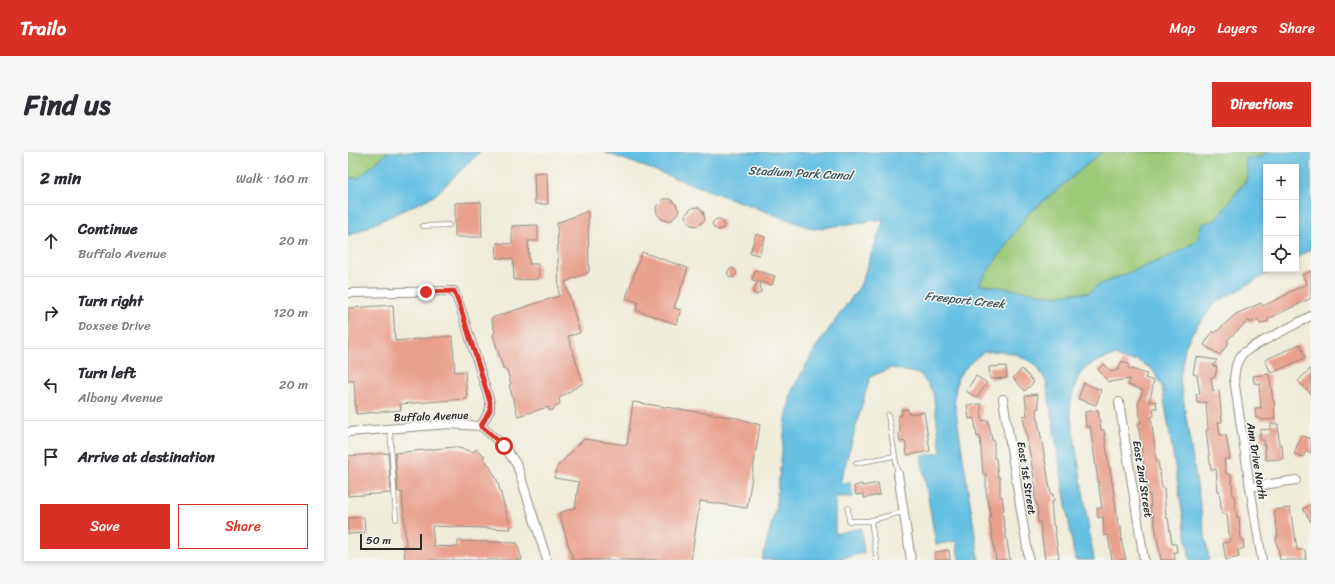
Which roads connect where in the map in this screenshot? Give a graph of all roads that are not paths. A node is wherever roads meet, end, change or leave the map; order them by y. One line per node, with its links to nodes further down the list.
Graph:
1 (449, 225): 2 (lane)
2 (423, 226)
3 (348, 293): 9 (street)
4 (1309, 317): 5 (street); 16 (street, Ann Drive North)
5 (1311, 326)
6 (1003, 399): 24 (street, East 1st Street)
7 (1119, 402): 25 (street, East 2nd Street)
8 (888, 415): 12 (lane)
9 (481, 426): 10 (street, Buffalo Avenue); 21 (street, Buffalo Avenue)
10 (390, 429): 11 (street, Buffalo Avenue); 19 (lane)
11 (348, 432)
12 (895, 456): 13 (lane); 14 (lane)
13 (856, 463)
14 (898, 474): 18 (street)
15 (1296, 480): 16 (street)
16 (1250, 487): 26 (street, Ann Drive North)
17 (848, 508): 20 (lane)
18 (904, 512): 20 (lane); 23 (street)
19 (396, 519)
20 (871, 520): 22 (lane)
21 (547, 560)
22 (877, 560)
23 (911, 560)
24 (1029, 560)
25 (1144, 560)
26 (1262, 560)

